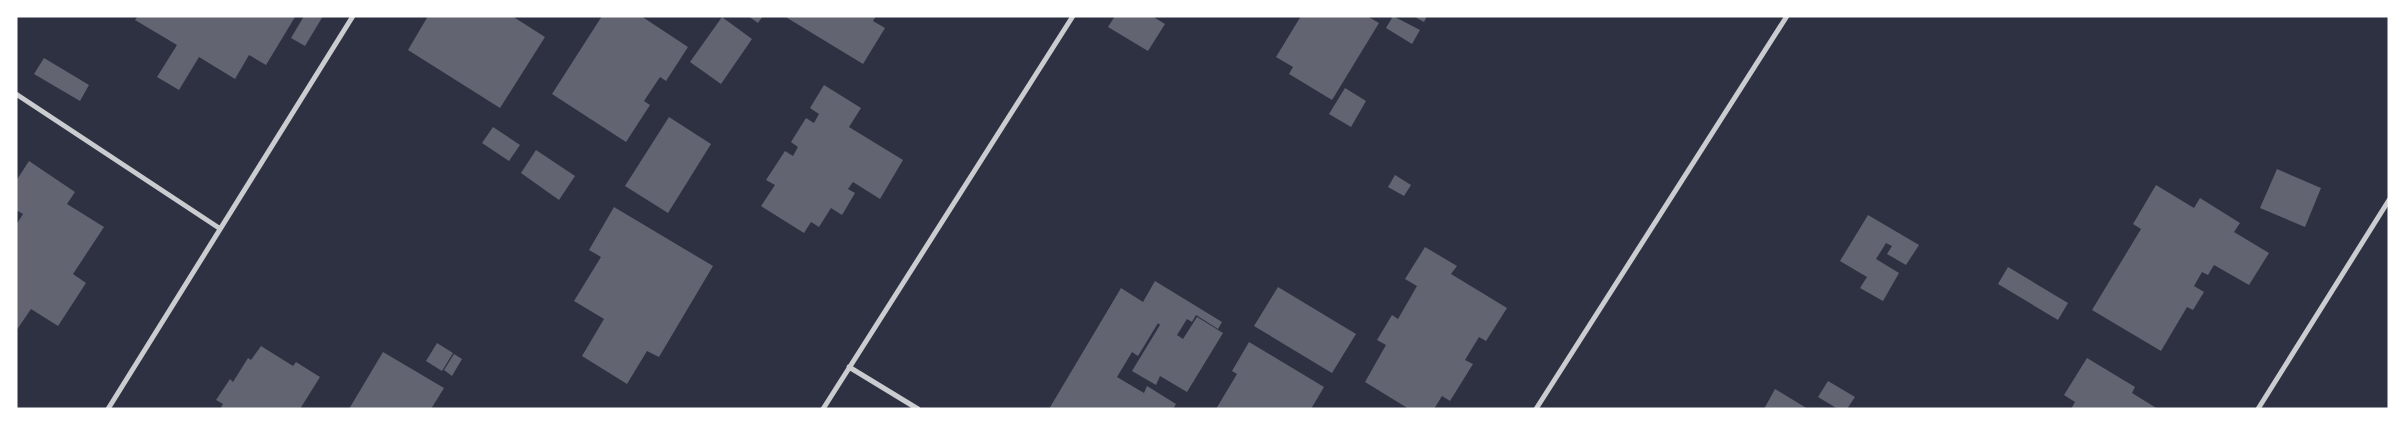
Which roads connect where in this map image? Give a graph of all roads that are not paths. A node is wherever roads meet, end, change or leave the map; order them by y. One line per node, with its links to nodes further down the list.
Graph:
1 (353, 16): 6 (street)
2 (1073, 16): 7 (street)
3 (1787, 16): 11 (street)
4 (16, 94): 6 (street)
5 (2389, 200): 12 (street)
6 (219, 228): 8 (street)
7 (849, 367): 9 (street); 10 (street)
8 (109, 408)
9 (823, 409)
10 (918, 409)
11 (1536, 409)
12 (2258, 409)

